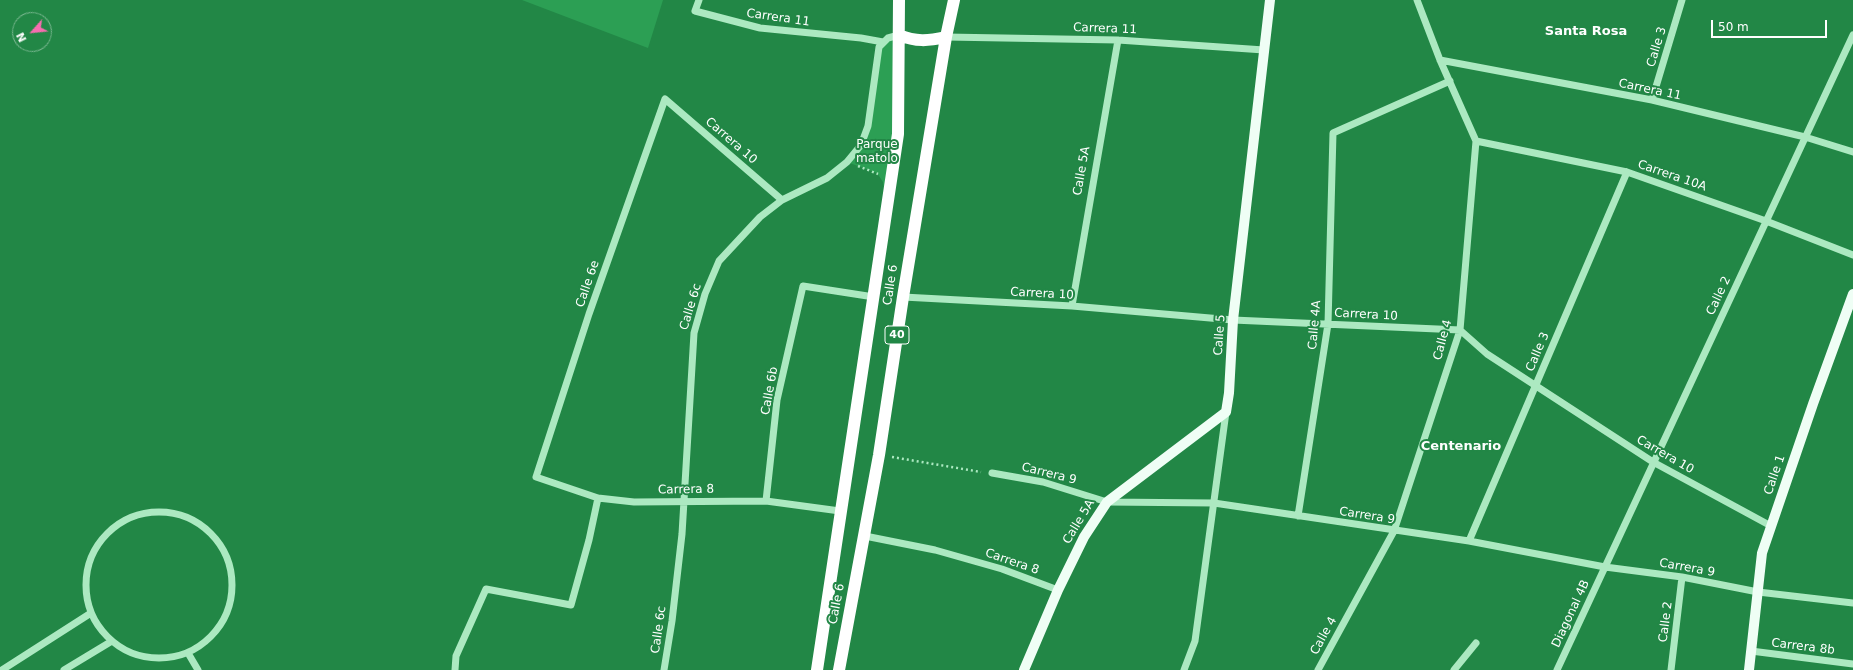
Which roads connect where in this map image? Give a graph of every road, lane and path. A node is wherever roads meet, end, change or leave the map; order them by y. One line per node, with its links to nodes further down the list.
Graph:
1 (699, 0): 11 (street, Carrera 11)
2 (900, 0): 7 (highway, Calle 6 / 40)
3 (954, 0): 9 (highway, Calle 6 / 40)
4 (1270, 0): 12 (main road, Calle 5)
5 (1417, 0): 13 (street, Calle 4)
6 (1682, 0): 16 (street, Calle 3)
7 (899, 35): 9 (highway); 11 (street); 28 (highway, Calle 6 / 40)
8 (1853, 35): 17 (street, Calle 2)
9 (946, 37): 10 (street, Carrera 11); 27 (highway, Calle 6 / 40)
10 (1118, 40): 12 (street, Carrera 11); 29 (street, Calle 5A)
11 (883, 42): 20 (street, Calle 6c)
12 (1264, 50): 30 (main road, Calle 5)
13 (1440, 60): 14 (street, Calle 4); 16 (street, Carrera 11)
14 (1450, 81): 18 (street, Calle 4); 31 (street, Calle 4A)
15 (665, 98): 23 (street, Carrera 10); 38 (street, Calle 6e)
16 (1652, 100): 17 (street, Carrera 11)
17 (1805, 138): 19 (street, Carrera 11); 24 (street, Calle 2)
18 (1476, 142): 21 (street, Carrera 10A); 32 (street, Calle 4)
19 (1853, 152)
20 (847, 162): 22 (path); 23 (street, Calle 6c)
21 (1627, 172): 24 (street, Carrera 10A); 33 (street, Calle 3)
22 (880, 177)
23 (782, 200): 40 (street, Calle 6c)
24 (1766, 221): 25 (street, Carrera 10A); 36 (street, Calle 2)
25 (1853, 255)
26 (1853, 294): 46 (main road, Calle 1)
27 (903, 297): 29 (street, Carrera 10); 35 (highway, Calle 6 / 40)
28 (874, 298): 41 (street, Calle 6b); 44 (highway, Calle 6 / 40)
29 (1072, 306): 30 (street, Carrera 10)
30 (1234, 320): 31 (street, Carrera 10); 34 (main road, Calle 5)
31 (1328, 324): 32 (street, Carrera 10); 45 (street, Calle 4A)
32 (1460, 330): 33 (street, Carrera 10); 47 (street, Calle 4)
33 (1535, 386): 36 (street, Carrera 10); 49 (street, Calle 3)
34 (1226, 412): 42 (main road, Calle 5A); 43 (street, Calle 5)
35 (879, 455): 37 (path); 48 (highway, Calle 6 / 40)
36 (1653, 462): 46 (street, Carrera 10); 50 (street, Calle 2)
37 (992, 473): 42 (street, Carrera 9)
38 (536, 477): 39 (street, Carrera 8)
39 (598, 498): 40 (street, Carrera 8); 64 (street)
40 (684, 501): 41 (street, Carrera 8); 65 (street, Calle 6c)
41 (766, 501): 44 (street, Carrera 8)
42 (1107, 502): 43 (street, Carrera 9); 52 (main road, Calle 5A)
43 (1214, 503): 45 (street, Carrera 9); 69 (street, Calle 5)
44 (840, 511): 66 (highway, Calle 6 / 40)
45 (1298, 516): 47 (street, Carrera 9)
46 (1771, 526): 53 (main road, Calle 1)
47 (1394, 531): 49 (street, Carrera 9); 70 (street, Calle 4)
48 (865, 536): 52 (street, Carrera 8); 67 (highway, Calle 6 / 40)
49 (1468, 541): 50 (street, Carrera 9)
50 (1604, 567): 51 (street, Carrera 9); 72 (street, Diagonal 4B)
51 (1682, 577): 53 (street, Carrera 9); 73 (street, Calle 2)
52 (1058, 590): 68 (main road, Calle 5A)
53 (1758, 592): 54 (street, Carrera 9); 58 (main road, Calle 1)
54 (1853, 603)
55 (91, 613): 56 (street); 59 (street); 61 (street)
56 (112, 641): 59 (street); 62 (street)
57 (1476, 643): 71 (street)
58 (1751, 651): 60 (street, Carrera 8b); 74 (main road, Calle 1)
59 (188, 653): 63 (street)
60 (1853, 664)
61 (2, 670)
62 (64, 670)
63 (198, 670)
64 (455, 670)
65 (664, 670)
66 (817, 670)
67 (838, 670)
68 (1024, 670)
69 (1184, 670)
70 (1318, 670)
71 (1454, 670)
72 (1557, 670)
73 (1671, 670)
74 (1749, 670)

